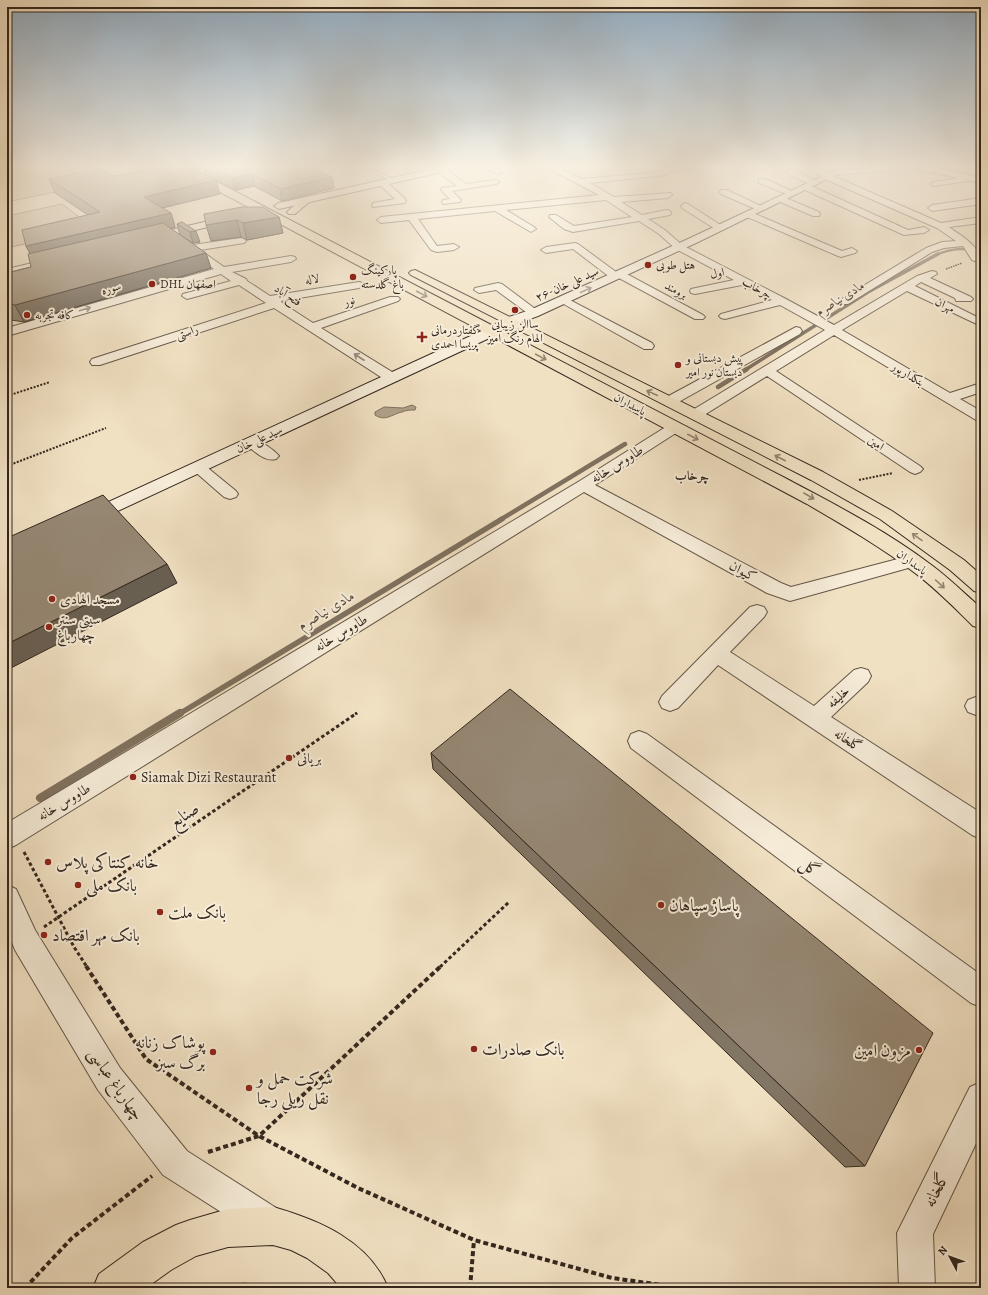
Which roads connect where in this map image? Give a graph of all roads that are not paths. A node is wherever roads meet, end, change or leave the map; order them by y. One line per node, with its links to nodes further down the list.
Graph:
1 (200, 226): 15 (main road)
2 (293, 226): 51 (main road, پاسداران, one-way to 51)
3 (419, 226): 20 (street)
4 (527, 226): 13 (street)
5 (566, 226): 6 (street)
6 (589, 226)
7 (652, 226): 21 (street, چرخاب)
8 (723, 226): 12 (main road, ۲۶-سید علی خان)
9 (776, 226): 17 (street)
10 (894, 226): 14 (street)
11 (940, 226): 19 (street)
12 (720, 228): 21 (main road, ۲۶-سید علی خان)
13 (531, 229)
14 (924, 230)
15 (166, 234): 22 (street, فتح آباد)
16 (820, 237): 17 (street)
17 (807, 240): 24 (street)
18 (241, 241): 22 (street)
19 (966, 243): 27 (street); 46 (street)
20 (454, 247)
21 (679, 247): 31 (main road, ۲۶-سید علی خان); 33 (street, چرخاب)
22 (191, 248): 29 (street, فتح آباد)
23 (546, 250): 31 (street, برومند)
24 (852, 251)
25 (69, 257): 30 (street)
26 (291, 259): 29 (street, سوره)
27 (978, 259)
28 (403, 267): 47 (main road, پاسداران)
29 (222, 270): 32 (street, فتح آباد); 58 (street, سوره, one-way to 29)
30 (7, 272)
31 (617, 275): 38 (street, برومند); 42 (main road, ۲۶-سید علی خان, one-way to 31)
32 (242, 281): 39 (street); 44 (street, فتح آباد)
33 (744, 281): 37 (street, اول); 45 (street, چرخاب)
34 (359, 285): 44 (street, لاله)
35 (908, 287): 43 (street); 53 (street, مهران); 56 (street)
36 (479, 290): 48 (street)
37 (695, 291)
38 (656, 294): 40 (street); 50 (street, برومند)
39 (187, 296)
40 (644, 298)
41 (394, 299): 54 (street, نور)
42 (564, 300): 48 (main road, ۲۶-سید علی خان); 59 (street)
43 (960, 300)
44 (274, 301): 54 (street, فتح آباد); 60 (street, راستی)
45 (782, 301): 49 (street); 56 (street, چرخاب)
46 (844, 302)
47 (487, 309): 51 (main road); 52 (main road, پاسداران)
48 (534, 313): 52 (main road, ۲۶-سید علی خان)
49 (725, 316)
50 (700, 317)
51 (469, 319): 57 (main road, پاسداران)
52 (511, 321): 57 (main road, سید علی خان); 67 (main road, پاسداران, one-way to 52)
53 (977, 326)
54 (313, 327): 62 (street, فتح آباد, one-way to 54)
55 (796, 330): 67 (street)
56 (834, 330): 61 (street); 64 (street, بنکدارپور)
57 (493, 331): 62 (main road, سید علی خان); 70 (main road, پاسداران, one-way to 70)
58 (7, 332)
59 (648, 346)
60 (96, 362)
61 (768, 371): 68 (street); 74 (street, امین)
62 (392, 378): 71 (main road, سید علی خان)
63 (981, 387): 66 (street)
64 (934, 389): 65 (street); 66 (street, بنکدارپور)
65 (914, 394)
66 (950, 398): 69 (street, بنکدارپور)
67 (670, 401): 68 (main road, پاسداران)
68 (696, 414): 79 (main road, پاسداران, one-way to 68)
69 (981, 416)
70 (674, 428): 75 (street, طاووس خانه); 78 (main road, پاسداران, one-way to 78)
71 (252, 443): 72 (street); 73 (main road, سید علی خان)
72 (271, 456)
73 (198, 467): 76 (street); 77 (main road, سید علی خان)
74 (915, 469)
75 (584, 485): 78 (street, کیوان); 88 (street, طاووس خانه)
76 (230, 494)
77 (71, 526)
78 (913, 561): 81 (main road, پاسداران, one-way to 81)
79 (981, 586)
80 (757, 612): 82 (street)
81 (981, 620)
82 (716, 653): 84 (street); 85 (street, گلخانه)
83 (861, 676): 85 (street, خلیفه)
84 (670, 702)
85 (815, 718): 87 (street, گلخانه)
86 (639, 742): 90 (street, گل)
87 (981, 827)
88 (10, 835)
89 (7, 898): 92 (street, چهارباغ عباسی)
90 (981, 993)
91 (981, 1098): 95 (street, گلخانه)
92 (273, 1226): 93 (main road); 94 (main road)
93 (370, 1286)
94 (113, 1288)
95 (917, 1288)

